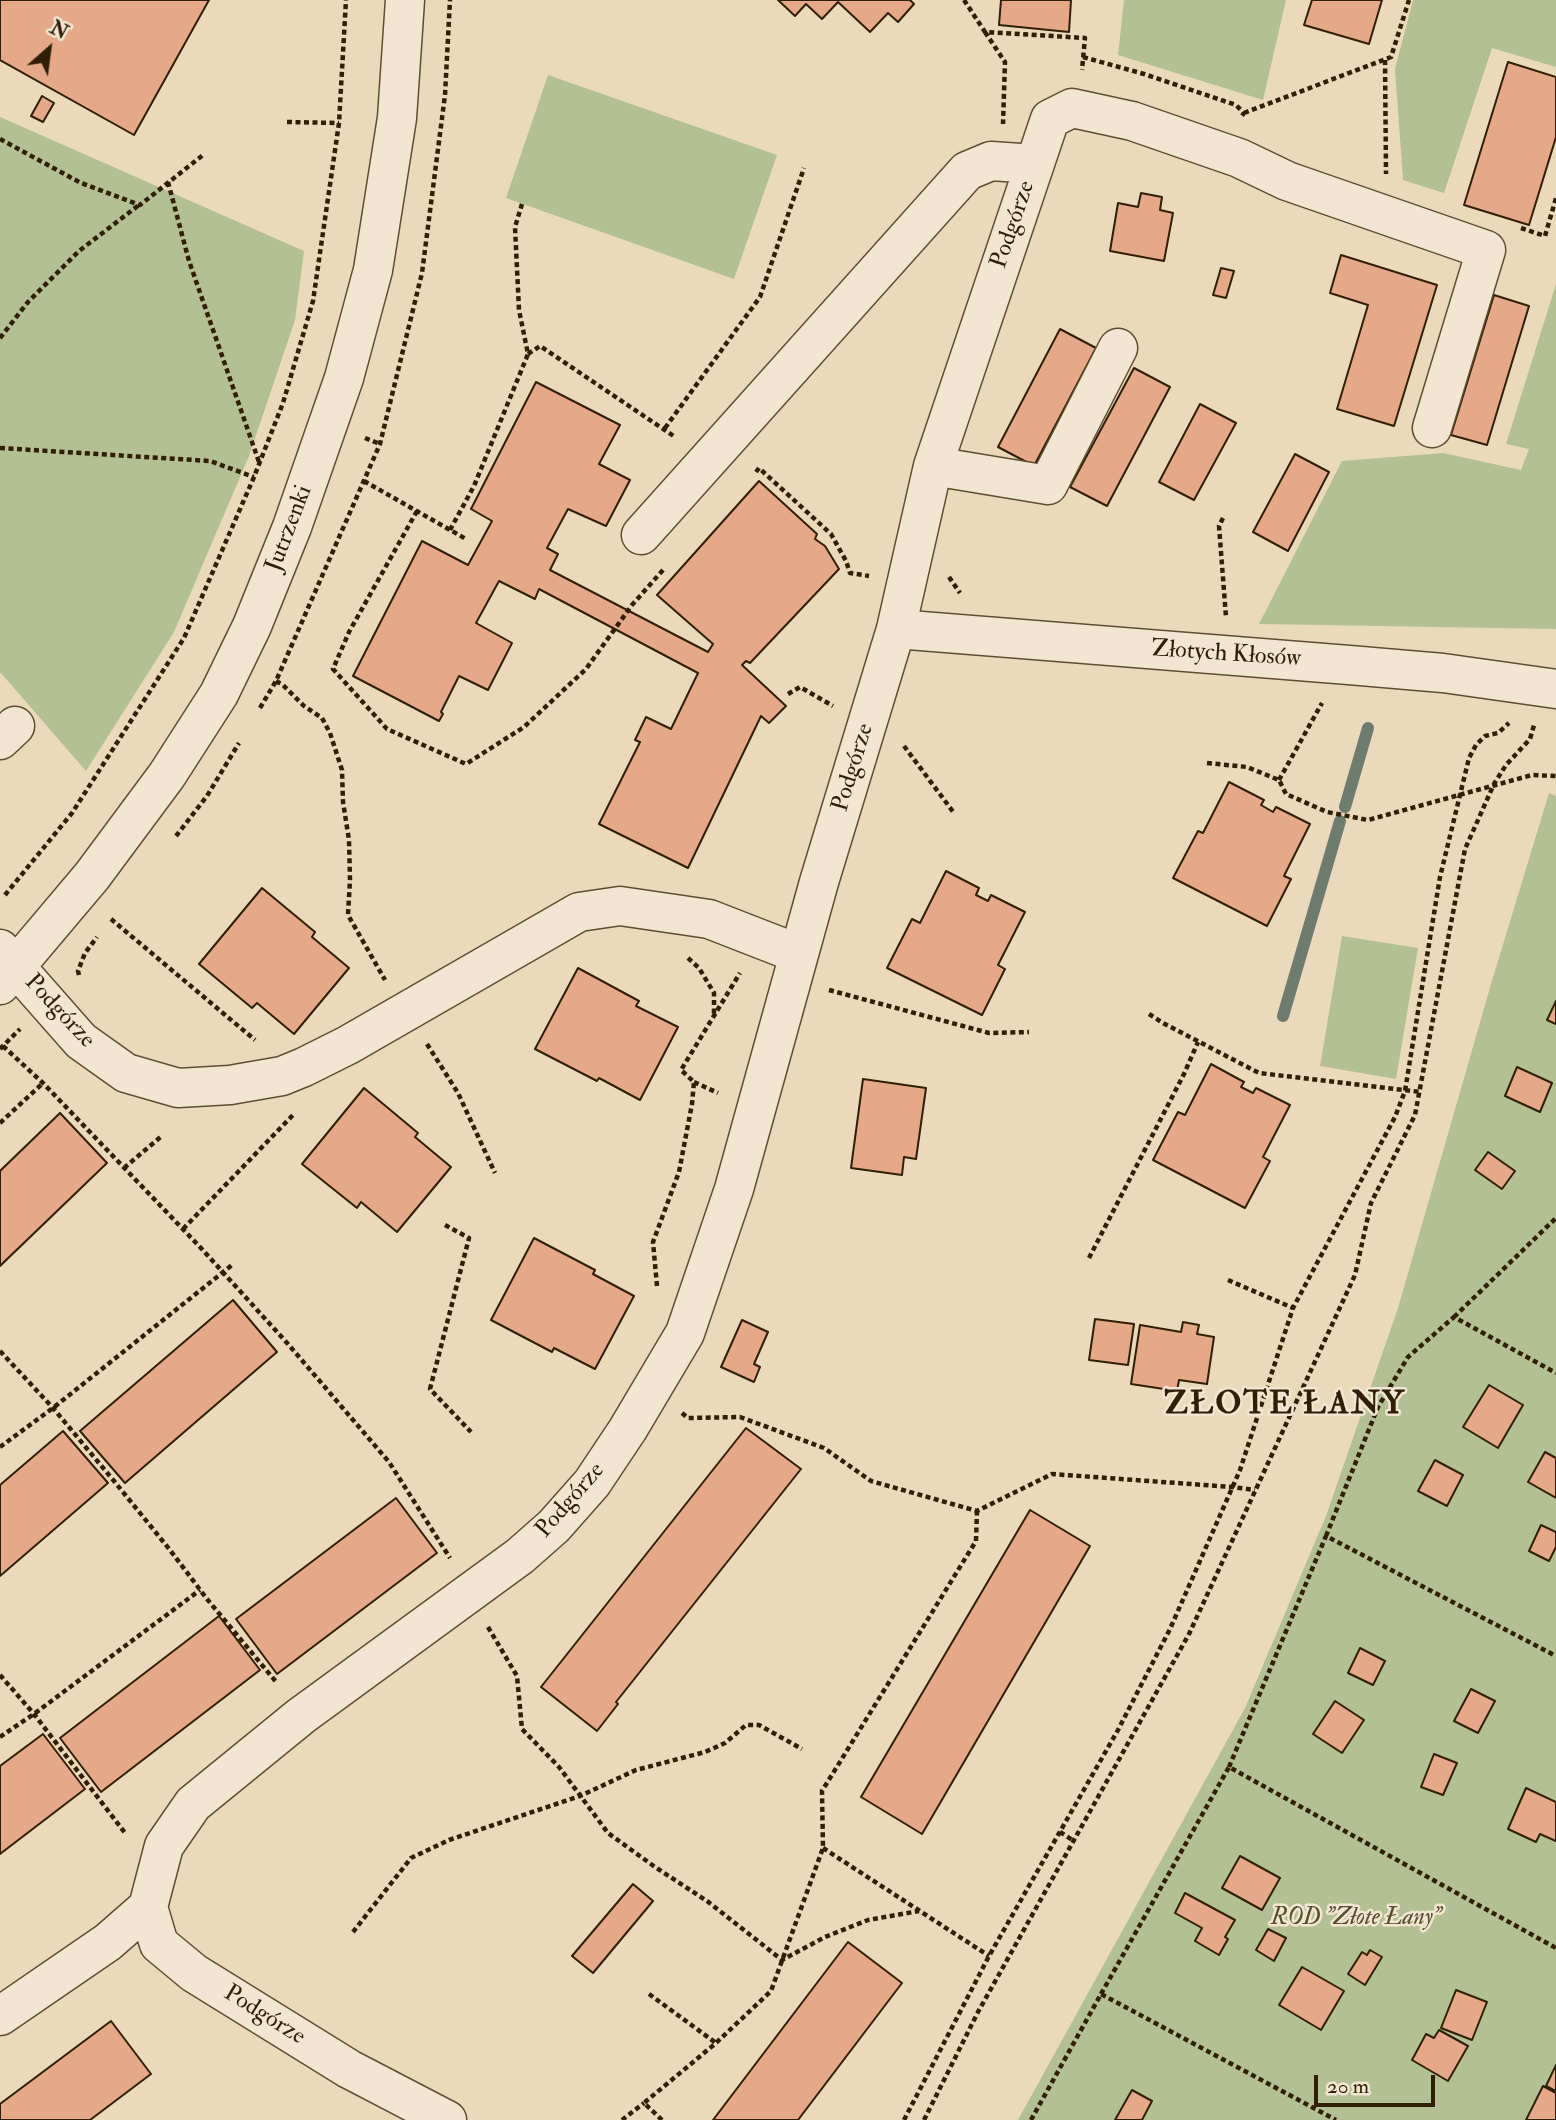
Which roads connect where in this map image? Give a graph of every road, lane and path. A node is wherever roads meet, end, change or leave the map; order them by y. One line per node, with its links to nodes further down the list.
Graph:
1 (346, 0): 10 (path)
2 (405, 0): 61 (street, Jutrzenki)
3 (450, 0): 28 (path)
4 (964, 0): 6 (path)
5 (1409, 0): 7 (path)
6 (1085, 38)
7 (1385, 60): 8 (path); 16 (path)
8 (1244, 113)
9 (288, 122): 10 (path)
10 (339, 123): 24 (path)
11 (0, 139): 18 (path)
12 (203, 155): 15 (path)
13 (1035, 164): 22 (street, Podgórze); 25 (street, Podgórze); 32 (street)
14 (804, 167): 21 (path)
15 (168, 182): 18 (path); 24 (path)
16 (1385, 186)
17 (522, 204): 21 (path)
18 (140, 205): 19 (path)
19 (0, 338)
20 (1118, 348): 25 (street)
21 (528, 354): 31 (path)
22 (1433, 428)
23 (0, 448): 26 (path)
24 (260, 463): 26 (path)
25 (933, 466): 39 (street, Podgórze)
26 (254, 477): 55 (path)
27 (750, 478): 36 (path)
28 (364, 481): 29 (path); 40 (path)
29 (417, 511): 31 (path); 34 (path)
30 (1223, 518): 38 (path)
31 (450, 530): 33 (path)
32 (640, 535)
33 (466, 539)
34 (667, 567)
35 (947, 572): 37 (path)
36 (880, 578)
37 (963, 596)
38 (1225, 609)
39 (895, 629): 41 (street, Złotych Kłosów); 60 (street, Podgórze)
40 (276, 681): 45 (path); 62 (path)
41 (1539, 686): 51 (path); 52 (path)
42 (788, 694): 44 (path)
43 (1327, 694): 50 (path)
44 (836, 708)
45 (256, 716)
46 (242, 739): 54 (path)
47 (915, 762): 53 (path)
48 (1207, 763): 50 (path)
49 (1556, 776): 51 (path)
50 (1279, 780): 52 (path)
51 (1494, 784): 52 (path); 74 (path)
52 (1460, 796): 73 (path)
53 (954, 813)
54 (175, 837)
55 (5, 895)
56 (119, 909): 57 (path)
57 (111, 919): 63 (path); 68 (path)
58 (759, 939): 60 (street, Podgórze); 61 (street, Podgórze); 66 (path)
59 (682, 951): 66 (path)
60 (799, 954): 100 (street, Podgórze)
61 (6, 967)
62 (386, 982)
63 (81, 984)
64 (823, 989): 67 (path)
65 (1149, 1014): 69 (path)
66 (714, 1018): 87 (path)
67 (1029, 1032)
68 (257, 1042)
69 (1198, 1042): 73 (path); 83 (path)
70 (0, 1049): 72 (path)
71 (435, 1057): 79 (path)
72 (43, 1083): 76 (path); 78 (path)
73 (1405, 1091): 74 (path); 88 (path)
74 (1421, 1092): 97 (path)
75 (299, 1108): 82 (path)
76 (0, 1123)
77 (163, 1135): 78 (path)
78 (124, 1168): 82 (path)
79 (495, 1173)
80 (1556, 1218): 89 (path)
81 (445, 1226): 94 (path)
82 (183, 1229): 85 (path)
83 (1089, 1258)
84 (232, 1265): 85 (path)
85 (222, 1271): 92 (path); 100 (path)
86 (1228, 1280): 88 (path)
87 (658, 1297)
88 (1293, 1308): 96 (path)
89 (1454, 1317): 91 (path); 99 (path)
90 (0, 1351): 92 (path)
91 (1556, 1373)
92 (53, 1408): 95 (path); 101 (path)
93 (688, 1418): 98 (path)
94 (471, 1432)
95 (0, 1447)
96 (1232, 1486): 97 (path); 98 (path); 111 (path)
97 (1255, 1490): 112 (path)
98 (977, 1511): 113 (path)
99 (1326, 1536): 102 (path); 108 (path)
100 (461, 1578): 109 (path); 114 (street, Podgórze)
101 (201, 1590): 104 (path); 105 (path)
102 (1556, 1656)
103 (0, 1675): 105 (path)
104 (284, 1693)
105 (34, 1714): 106 (path); 110 (path)
106 (0, 1737)
107 (802, 1749): 109 (path)
108 (1229, 1767): 117 (path); 121 (path)
109 (580, 1796): 116 (path); 119 (path)
110 (118, 1826)
111 (1060, 1832): 112 (path); 118 (path)
112 (1074, 1841): 130 (path)
113 (823, 1849): 115 (path); 119 (path)
114 (148, 1907): 122 (street); 125 (street, Podgórze)
115 (919, 1911): 118 (path); 119 (path)
116 (353, 1932)
117 (1556, 1948)
118 (989, 1956): 129 (path)
119 (782, 1960): 123 (path)
120 (649, 1994): 123 (path)
121 (1101, 1994): 131 (path); 132 (path)
122 (0, 2016)
123 (716, 2043): 124 (path)
124 (644, 2103): 127 (path); 128 (path)
125 (394, 2110): 126 (street, Podgórze)
126 (447, 2120)
127 (622, 2120)
128 (662, 2120)
129 (904, 2120)
130 (924, 2120)
131 (1031, 2120)
132 (1336, 2120)

